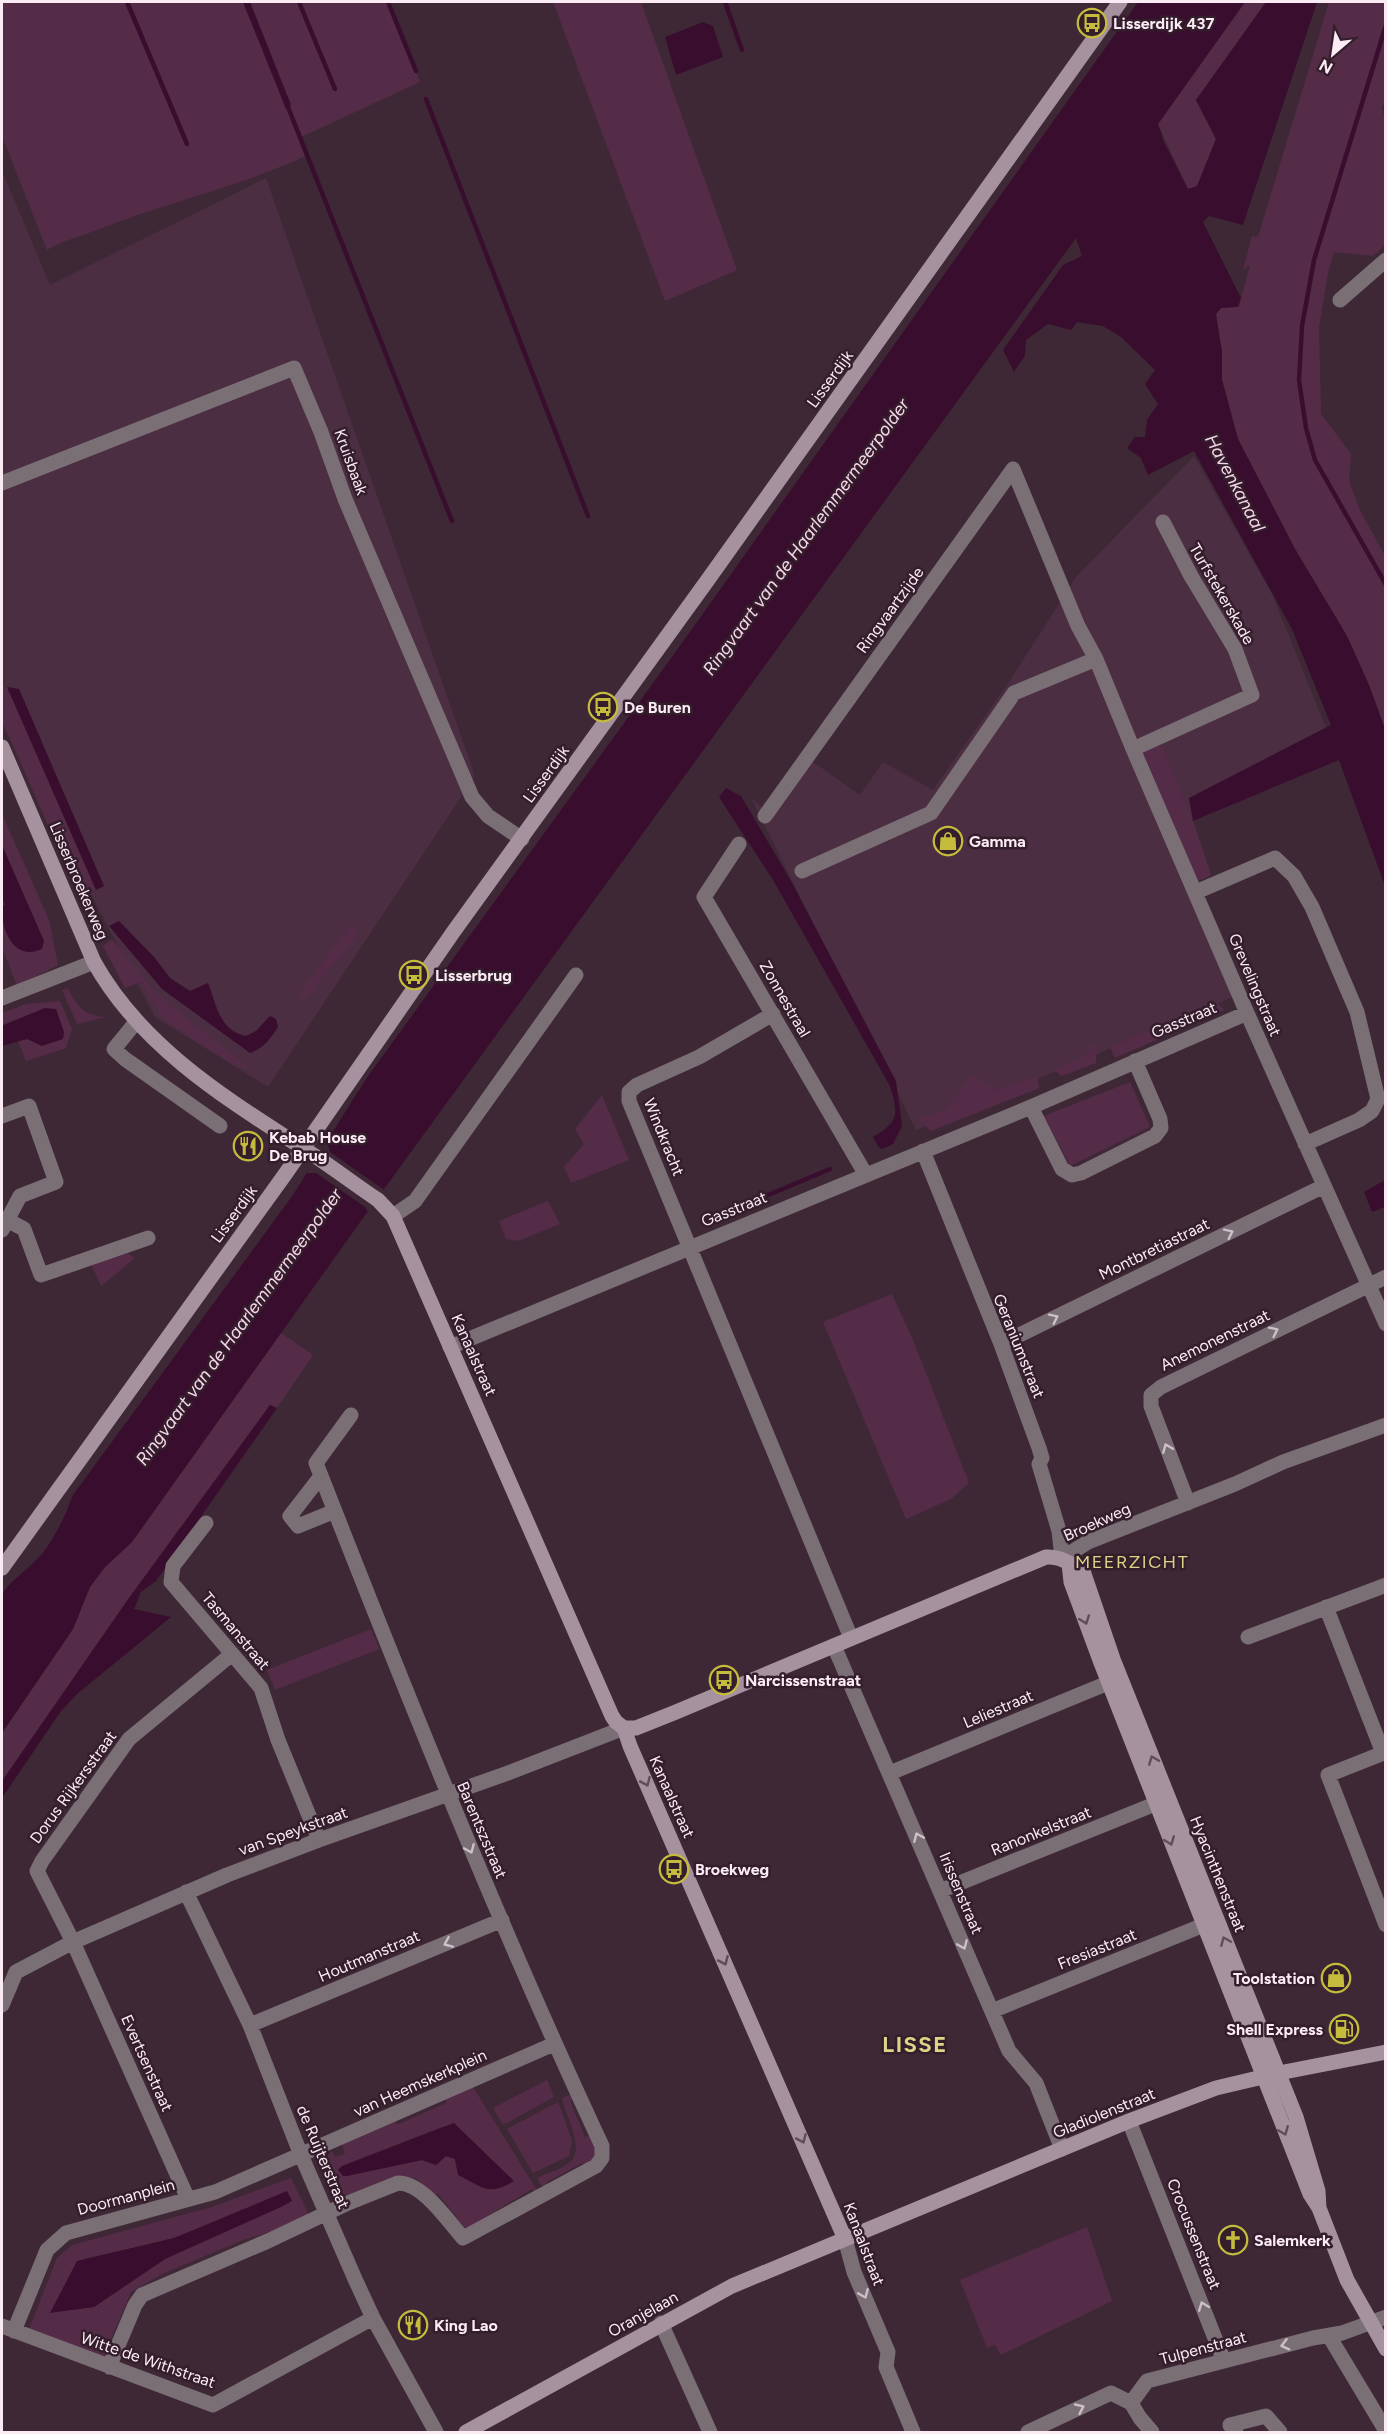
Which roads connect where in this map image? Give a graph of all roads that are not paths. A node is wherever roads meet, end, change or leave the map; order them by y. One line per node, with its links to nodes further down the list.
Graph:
1 (1120, 2): 11 (main road, Lisserdijk)
2 (1386, 260): 3 (street)
3 (1340, 300)
4 (2, 483): 11 (street, Kruisbaak)
5 (1034, 521): 7 (street, Grevelingstraat); 10 (street, Ringvaartzijde)
6 (1163, 522): 9 (street, Turfstekerskade)
7 (1096, 659): 9 (street, Grevelingstraat); 13 (street)
8 (2, 747): 15 (main road, Lisserbroekerweg)
9 (1133, 749): 14 (street, Grevelingstraat)
10 (765, 816)
11 (522, 839): 26 (main road, Lisserdijk)
12 (739, 843): 19 (street, Zonnestraal)
13 (802, 871)
14 (1196, 892): 18 (street, Grevelingstraat); 25 (street)
15 (94, 962): 17 (street); 20 (main road, Lisserbroekerweg)
16 (576, 975): 31 (street)
17 (2, 998)
18 (1247, 1013): 21 (street, Gasstraat); 25 (street, Grevelingstraat)
19 (772, 1014): 28 (street, Zonnestraal); 34 (street, Windkracht)
20 (136, 1022): 24 (street); 26 (main road, Lisserbroekerweg)
21 (1135, 1061): 22 (street, Gasstraat); 22 (street)
22 (1031, 1107): 27 (street, Gasstraat)
23 (2, 1116): 32 (street)
24 (220, 1126)
25 (1305, 1144): 29 (street, Grevelingstraat)
26 (303, 1148): 30 (main road, Lisserbroekerweg); 47 (main road, Lisserdijk)
27 (923, 1151): 28 (street, Gasstraat); 38 (street, Geraniumstraat)
28 (866, 1175): 34 (street, Gasstraat)
29 (1324, 1186): 36 (street, Grevelingstraat); 38 (street, Montbretiastraat, one-way to 29)
30 (378, 1200): 31 (main road, Kanaalstraat)
31 (393, 1216): 39 (main road, Kanaalstraat)
32 (4, 1225): 33 (street)
33 (148, 1238)
34 (690, 1246): 39 (street, Gasstraat); 51 (street)
35 (1386, 1277): 36 (street)
36 (1368, 1285): 37 (street, Grevelingstraat); 43 (street, Anemonenstraat, one-way to 36)
37 (1386, 1324)
38 (1001, 1344): 46 (street, Geraniumstraat)
39 (450, 1347): 55 (main road, Kanaalstraat)
40 (351, 1415): 42 (street)
41 (1386, 1425): 43 (street, Broekweg)
42 (321, 1476): 44 (street, Barentszstraat); 44 (street)
43 (1188, 1503): 46 (street, Broekweg)
44 (335, 1511): 58 (street, Barentszstraat)
45 (206, 1522): 53 (street, Tasmanstraat)
46 (1065, 1561): 51 (main road, Broekweg); 54 (main road, Hyacinthenstraat)
47 (2, 1568)
48 (1386, 1586): 49 (street)
49 (1326, 1607): 50 (street); 56 (street)
50 (1248, 1637)
51 (851, 1638): 52 (main road, Broekweg)
52 (834, 1646): 55 (main road, Broekweg); 57 (street, Irissenstraat)
53 (232, 1654): 60 (street, Tasmanstraat); 67 (street, Dorus Rijkersstraat)
54 (1114, 1680): 57 (street, Leliestraat); 59 (main road, Hyacinthenstraat); 65 (main road, Hyacinthenstraat, one-way to 54)
55 (624, 1728): 58 (street, van Speykstraat); 81 (main road, Kanaalstraat, one-way to 81)
56 (1384, 1753): 63 (street)
57 (890, 1773): 61 (street, Irissenstraat, one-way to 57)
58 (447, 1795): 60 (street, van Speykstraat); 64 (street, Barentszstraat, one-way to 64)
59 (1155, 1804): 61 (street, Ranonkelstraat); 65 (main road, Hyacinthenstraat, one-way to 65)
60 (319, 1840): 62 (street, van Speykstraat)
61 (940, 1891): 69 (street, Irissenstraat, one-way to 69)
62 (186, 1892): 67 (street, van Speykstraat); 70 (street, de Ruijterstraat)
63 (1381, 1899): 66 (street)
64 (502, 1920): 70 (street, Houtmanstraat, one-way to 70); 71 (street, Barentszstraat)
65 (1210, 1923): 69 (street, Fresiastraat); 73 (main road, Hyacinthenstraat, one-way to 65); 74 (main road, Hyacinthenstraat)
66 (1386, 1925)
67 (73, 1942): 68 (street, van Speykstraat); 78 (street, Evertsenstraat)
68 (2, 2005)
69 (992, 2011): 76 (street, Irissenstraat)
70 (250, 2025): 77 (street, de Ruijterstraat)
71 (554, 2043): 77 (street, van Heemskerkplein); 80 (street, Barentszstraat)
72 (1386, 2052): 73 (main road, Gladiolenstraat)
73 (1279, 2073): 74 (main road, Gladiolenstraat); 79 (main road, Hyacinthenstraat)
74 (1262, 2077): 75 (main road, Gladiolenstraat); 79 (main road, Hyacinthenstraat, one-way to 79)
75 (1130, 2121): 76 (main road, Gladiolenstraat); 89 (street, Crocussenstraat, one-way to 75)
76 (1062, 2149): 81 (main road, Gladiolenstraat)
77 (301, 2155): 78 (street, Doormanplein); 80 (street, de Ruijterstraat)
78 (188, 2199): 86 (street, Doormanplein)
79 (1319, 2208): 84 (main road, Hyacinthenstraat)
80 (327, 2213): 83 (street, de Ruijterstraat); 90 (street)
81 (845, 2239): 85 (main road, Oranjelaan); 96 (street, Kanaalstraat, one-way to 96)
82 (1386, 2317): 84 (street, Tulpenstraat)
83 (373, 2318): 90 (street, Witte de Withstraat); 93 (street, de Ruijterstraat)
84 (1370, 2323): 87 (street, Tulpenstraat); 88 (main road, Hyacinthenstraat)
85 (661, 2324): 94 (main road, Oranjelaan); 95 (street)
86 (8, 2329): 90 (street, Witte de Withstraat)
87 (1329, 2336): 89 (street, Tulpenstraat, one-way to 89); 92 (street)
88 (1386, 2349)
89 (1224, 2361): 91 (street, Tulpenstraat)
90 (109, 2367)
91 (1131, 2403): 97 (street, one-way to 91); 98 (street)
92 (1386, 2430)
93 (436, 2433)
94 (466, 2433)
95 (710, 2433)
96 (912, 2433)
97 (1028, 2433)
98 (1152, 2433)
99 (1236, 2433): 100 (street)
100 (1280, 2433)

